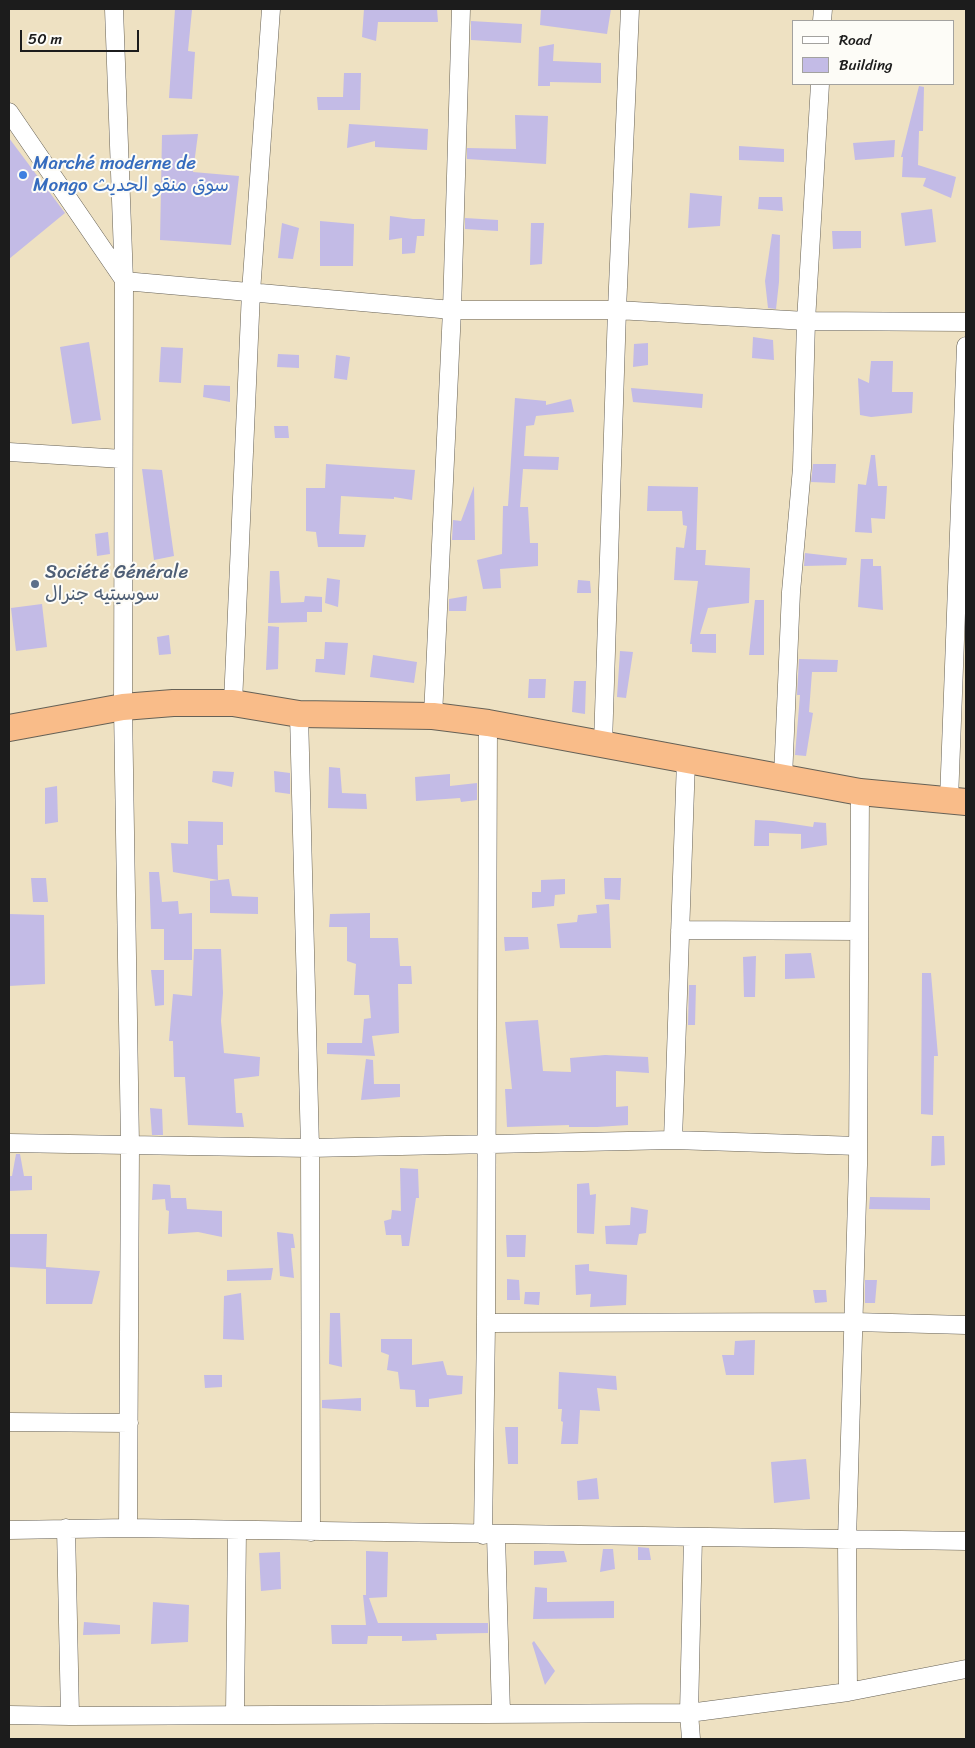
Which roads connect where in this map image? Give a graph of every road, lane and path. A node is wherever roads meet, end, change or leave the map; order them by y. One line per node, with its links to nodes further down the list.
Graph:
1 (114, 9): 7 (street)
2 (271, 9): 8 (street)
3 (461, 9): 9 (street)
4 (630, 9): 10 (street)
5 (820, 85): 11 (street)
6 (9, 112): 7 (street)
7 (124, 281): 8 (street); 15 (street)
8 (251, 292): 9 (street); 16 (street)
9 (452, 310): 10 (street); 19 (street)
10 (617, 310): 11 (street); 22 (street)
11 (806, 321): 12 (street); 24 (street)
12 (966, 322)
13 (966, 346): 26 (street)
14 (9, 452): 15 (street)
15 (123, 460): 17 (street)
16 (233, 703): 17 (highway); 18 (highway)
17 (123, 707): 21 (highway); 32 (street)
18 (299, 714): 19 (highway); 34 (street)
19 (433, 716): 20 (highway)
20 (488, 722): 22 (highway); 31 (street)
21 (9, 728)
22 (603, 744): 23 (highway)
23 (686, 760): 24 (highway); 27 (street)
24 (783, 778): 25 (highway)
25 (860, 792): 26 (highway); 28 (street)
26 (957, 801)
27 (680, 930): 28 (street); 29 (street)
28 (859, 930): 33 (street)
29 (673, 1140): 31 (street); 33 (street)
30 (9, 1143): 32 (street)
31 (488, 1144): 34 (street); 36 (street)
32 (130, 1145): 34 (street); 39 (street)
33 (858, 1146): 35 (street)
34 (310, 1148): 44 (street)
35 (854, 1322): 36 (street); 37 (street); 47 (street)
36 (486, 1323): 45 (street)
37 (966, 1325)
38 (9, 1422): 39 (street)
39 (129, 1423): 41 (street)
40 (66, 1528): 41 (street); 42 (street); 55 (street)
41 (128, 1528): 43 (street)
42 (9, 1530)
43 (237, 1530): 44 (street); 53 (street)
44 (311, 1532): 45 (street)
45 (489, 1535): 46 (street); 51 (street)
46 (693, 1538): 47 (street); 52 (street)
47 (848, 1540): 48 (street); 50 (street)
48 (966, 1541)
49 (966, 1669): 50 (street)
50 (848, 1692): 52 (street)
51 (501, 1713): 52 (street); 53 (street)
52 (690, 1713): 56 (street)
53 (236, 1714): 55 (street)
54 (9, 1715): 55 (street)
55 (70, 1716)
56 (691, 1739)

